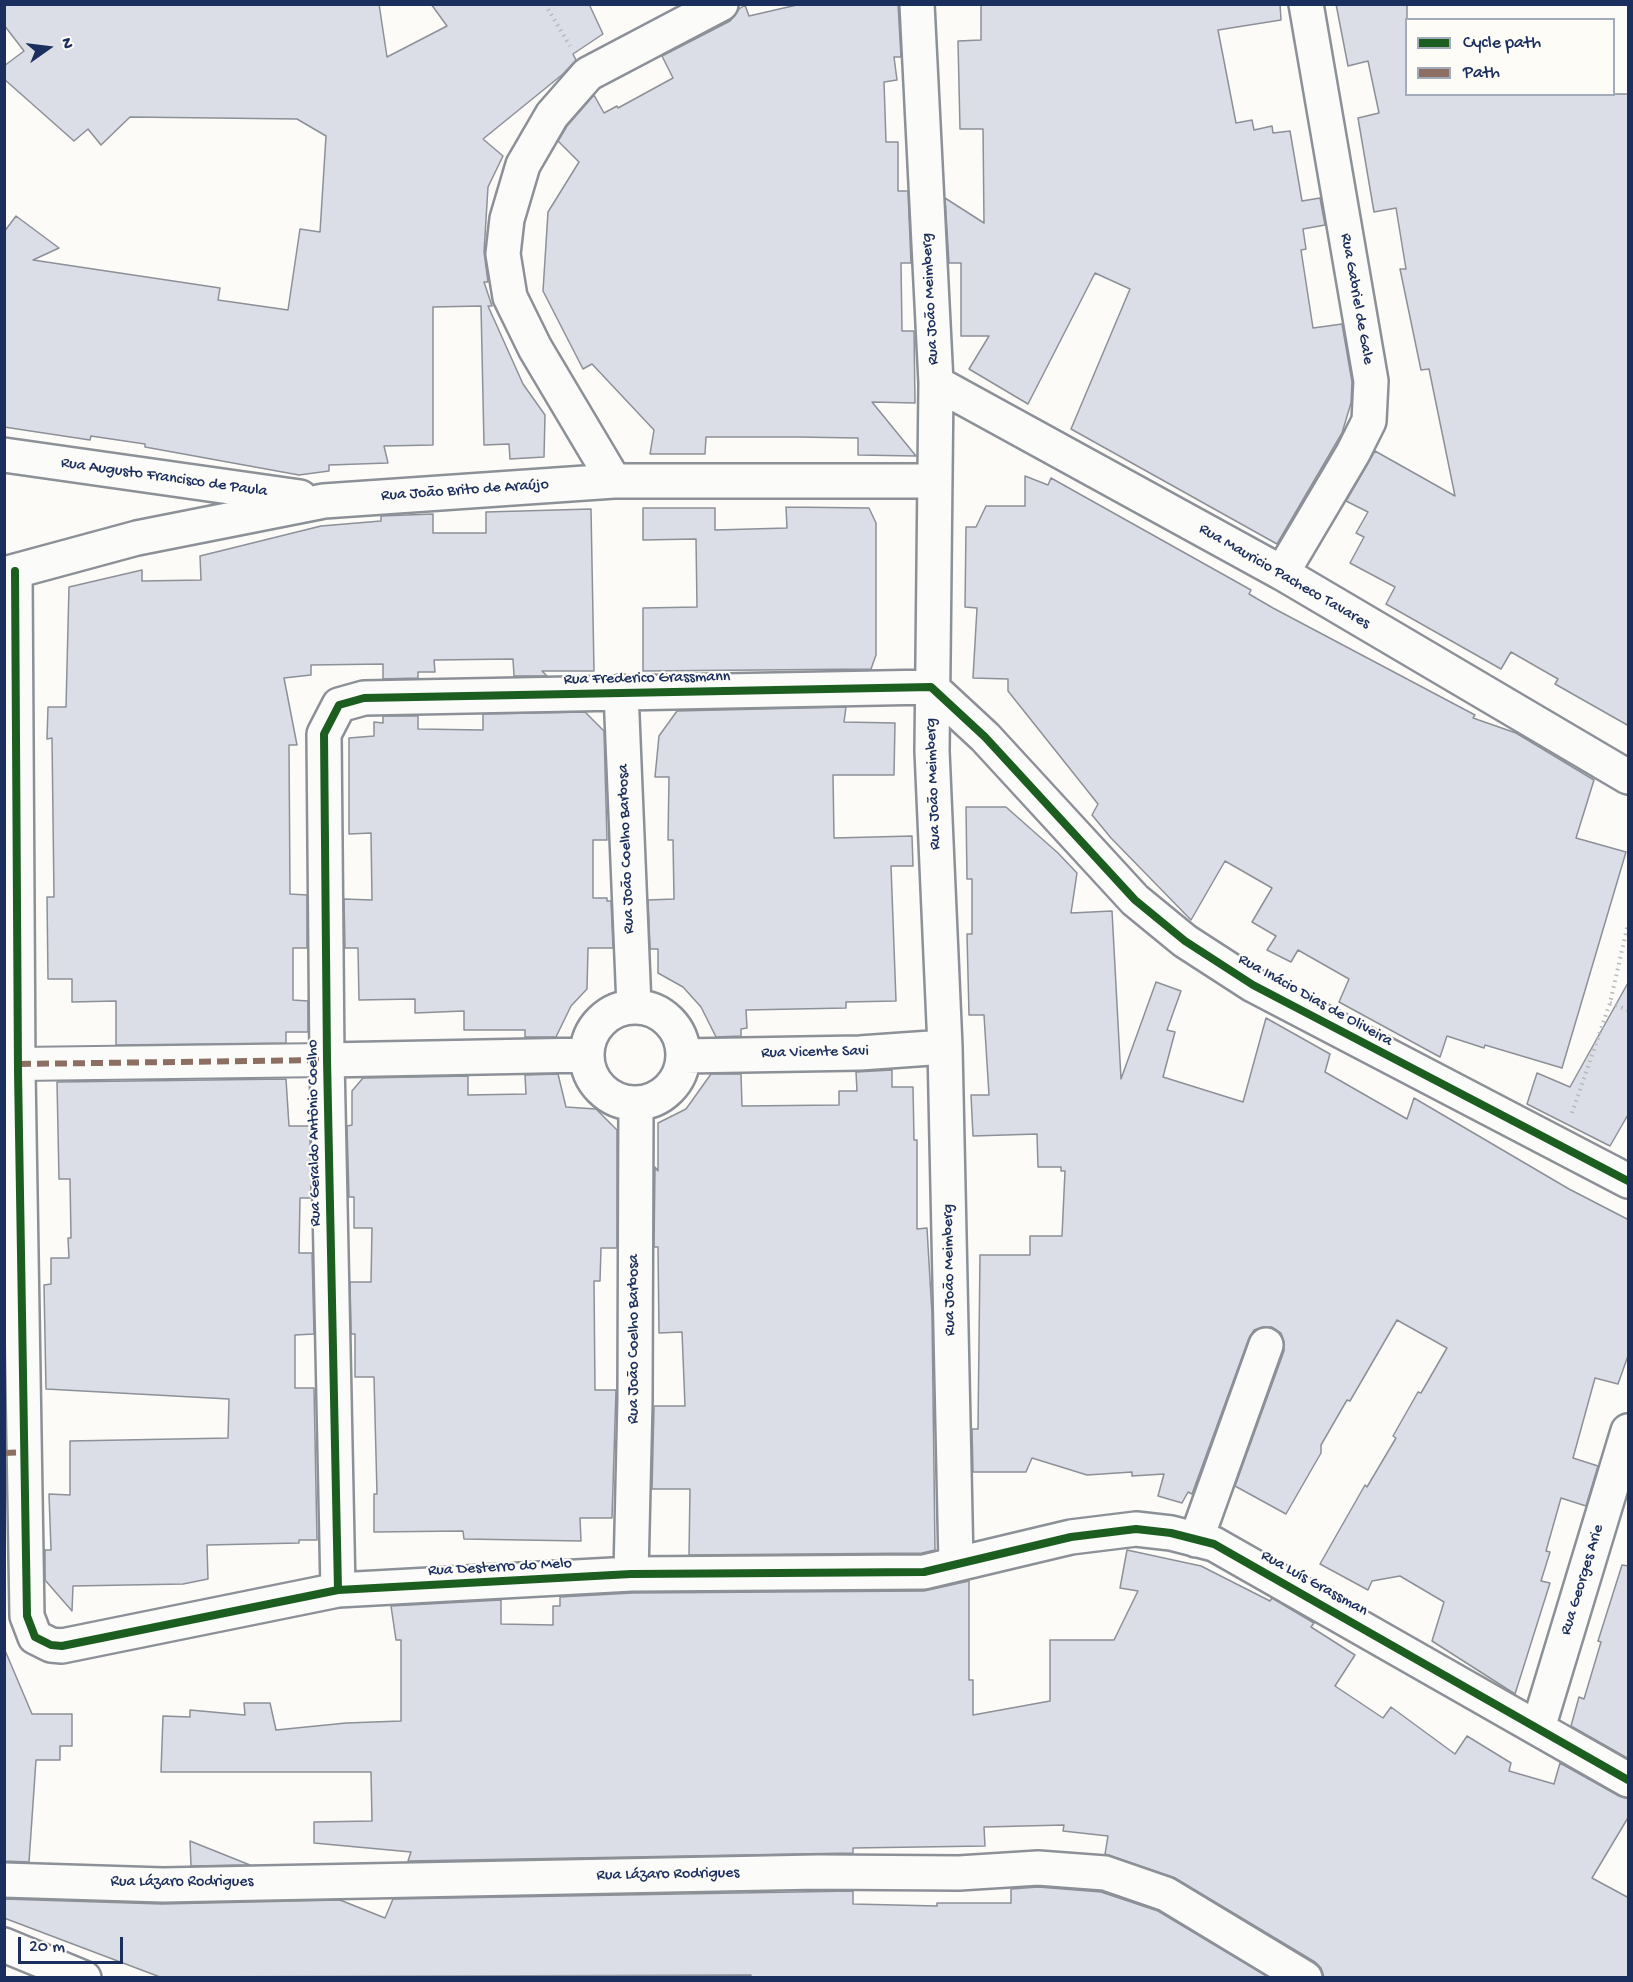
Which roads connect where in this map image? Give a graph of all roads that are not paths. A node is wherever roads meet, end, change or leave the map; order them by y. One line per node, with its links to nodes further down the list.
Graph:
1 (721, 4): 6 (street)
2 (917, 4): 4 (street, Rua João Meimberg)
3 (1305, 4): 10 (street, Rua Gabriel de Gale)
4 (936, 383): 7 (street, Rua João Meimberg); 10 (street, Rua Mauricio Pacheco Tavares)
5 (4, 455): 8 (street, Rua Augusto Francisco de Paula)
6 (614, 481): 7 (street, Rua João Brito de Araújo); 8 (street, Rua João Brito de Araújo)
7 (934, 481): 11 (street, Rua João Meimberg)
8 (324, 501): 9 (street, Rua João Brito de Araújo)
9 (10, 572): 20 (street)
10 (1281, 573): 14 (street, Rua Mauricio Pacheco Tavares)
11 (931, 687): 12 (street, Rua Frederico Grassmann); 16 (street, Rua João Meimberg); 22 (street, Rua Inácio Dias de Oliveira)
12 (621, 692): 13 (street, Rua Frederico Grassmann); 15 (street, Rua João Coelho Barbosa)
13 (364, 698): 19 (street, Rua Geraldo Antônio Coelho)
14 (1629, 777)
15 (634, 1006): 17 (street); 18 (street)
16 (945, 1047): 18 (street, Rua Vicente Savi); 27 (street, Rua João Meimberg)
17 (586, 1055): 19 (street); 21 (street)
18 (684, 1056): 21 (street)
19 (327, 1060): 20 (street); 29 (street, Rua Geraldo Antônio Coelho)
20 (19, 1064): 25 (street)
21 (636, 1104): 28 (street, Rua João Coelho Barbosa)
22 (1629, 1181)
23 (1266, 1345): 26 (street)
24 (1629, 1431): 30 (street, Rua Georges Arie)
25 (15, 1452): 29 (street, Rua Desterro do Melo)
26 (1196, 1540): 27 (street, Rua Luís Grassman); 30 (street, Rua Luís Grassman)
27 (956, 1564): 28 (street, Rua Desterro do Melo)
28 (631, 1574): 29 (street, Rua Desterro do Melo)
29 (338, 1590)
30 (1538, 1728): 31 (street, Rua Luís Grassman)
31 (1629, 1780)
32 (4, 1880): 35 (street, Rua Lázaro Rodrigues)
33 (4, 1945): 34 (street)
34 (84, 1977)
35 (1305, 1977)

